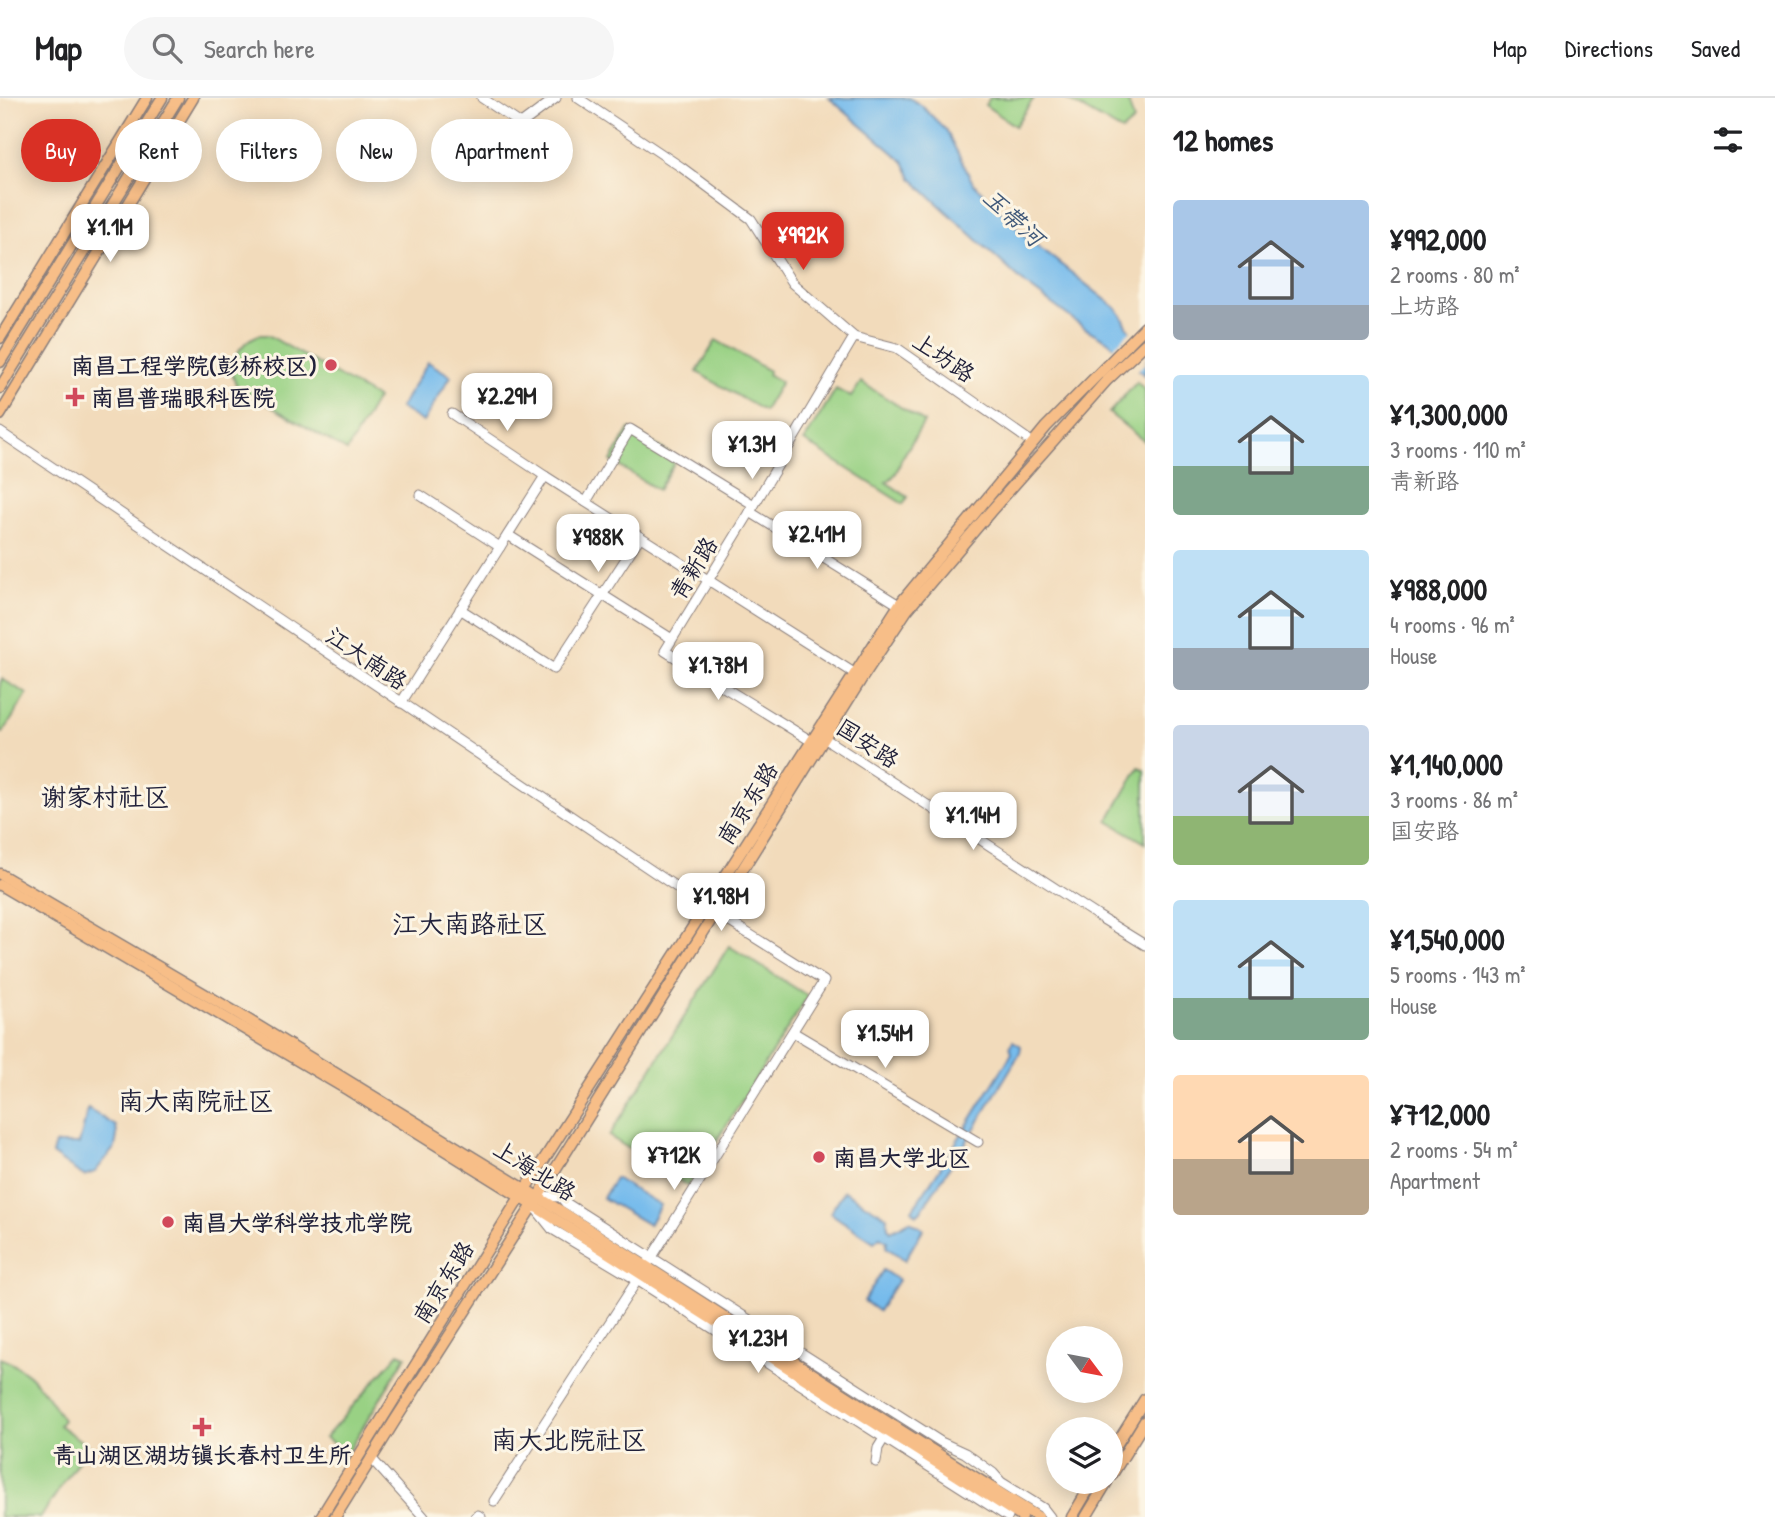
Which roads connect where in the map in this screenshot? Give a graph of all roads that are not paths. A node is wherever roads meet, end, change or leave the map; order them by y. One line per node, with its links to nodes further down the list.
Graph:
1 (147, 98): 10 (main road)
2 (162, 98): 12 (main road)
3 (178, 98): 13 (main road)
4 (193, 98): 15 (main road)
5 (482, 98): 6 (street)
6 (556, 98)
7 (578, 98): 9 (street, 上坊路)
8 (1142, 330): 17 (main road, 南京东路)
9 (855, 337): 17 (street, 上坊路); 21 (street, 青新路)
10 (0, 338)
11 (1145, 344): 32 (main road, 南京东路)
12 (0, 362)
13 (0, 388)
14 (452, 414): 18 (street)
15 (0, 415)
16 (0, 432): 31 (street, 江大南路)
17 (1033, 443): 27 (main road, 南京东路)
18 (545, 476): 20 (street); 22 (street)
19 (420, 495): 24 (street)
20 (586, 502): 21 (street); 23 (street)
21 (752, 509): 25 (street, 青新路); 27 (street)
22 (508, 535): 24 (street); 26 (street)
23 (640, 537): 25 (street); 26 (street)
24 (500, 547): 28 (street)
25 (708, 580): 29 (street, 青新路); 30 (street)
26 (603, 595): 28 (street); 29 (street)
27 (899, 605): 30 (main road, 南京东路)
28 (460, 609): 31 (street)
29 (672, 639): 32 (street, 国安路)
30 (854, 673): 32 (main road, 南京东路)
31 (401, 703): 35 (street, 江大南路)
32 (818, 740): 35 (main road, 南京东路); 36 (street, 国安路)
33 (0, 874): 39 (main road, 上海北路)
34 (0, 885): 39 (main road, 上海北路)
35 (710, 910): 37 (street, 江大南路); 39 (main road, 南京东路); 40 (main road, 南京东路)
36 (1145, 945)
37 (793, 1032): 38 (street); 41 (street)
38 (975, 1141)
39 (523, 1193): 40 (main road, 上海北路); 53 (main road, 南京东路)
40 (535, 1200): 41 (main road, 上海北路); 41 (street); 48 (main road, 南京东路)
41 (644, 1269): 45 (main road, 上海北路); 52 (street); 60 (main road, 上海北路); 61 (street)
42 (1145, 1388): 44 (main road)
43 (1145, 1399): 44 (main road)
44 (1141, 1417): 46 (main road); 47 (main road)
45 (886, 1434): 49 (street); 58 (street); 59 (main road, 上海北路)
46 (1123, 1439)
47 (1123, 1452)
48 (371, 1458): 54 (main road, 南京东路); 55 (street)
49 (876, 1462)
50 (1086, 1494): 62 (main road)
51 (1100, 1494): 63 (main road)
52 (494, 1501)
53 (321, 1517)
54 (335, 1517)
55 (424, 1517)
56 (475, 1517): 57 (street)
57 (481, 1517)
58 (1008, 1517)
59 (1022, 1517)
60 (1038, 1517)
61 (1050, 1517)
62 (1072, 1517)
63 (1086, 1517)

